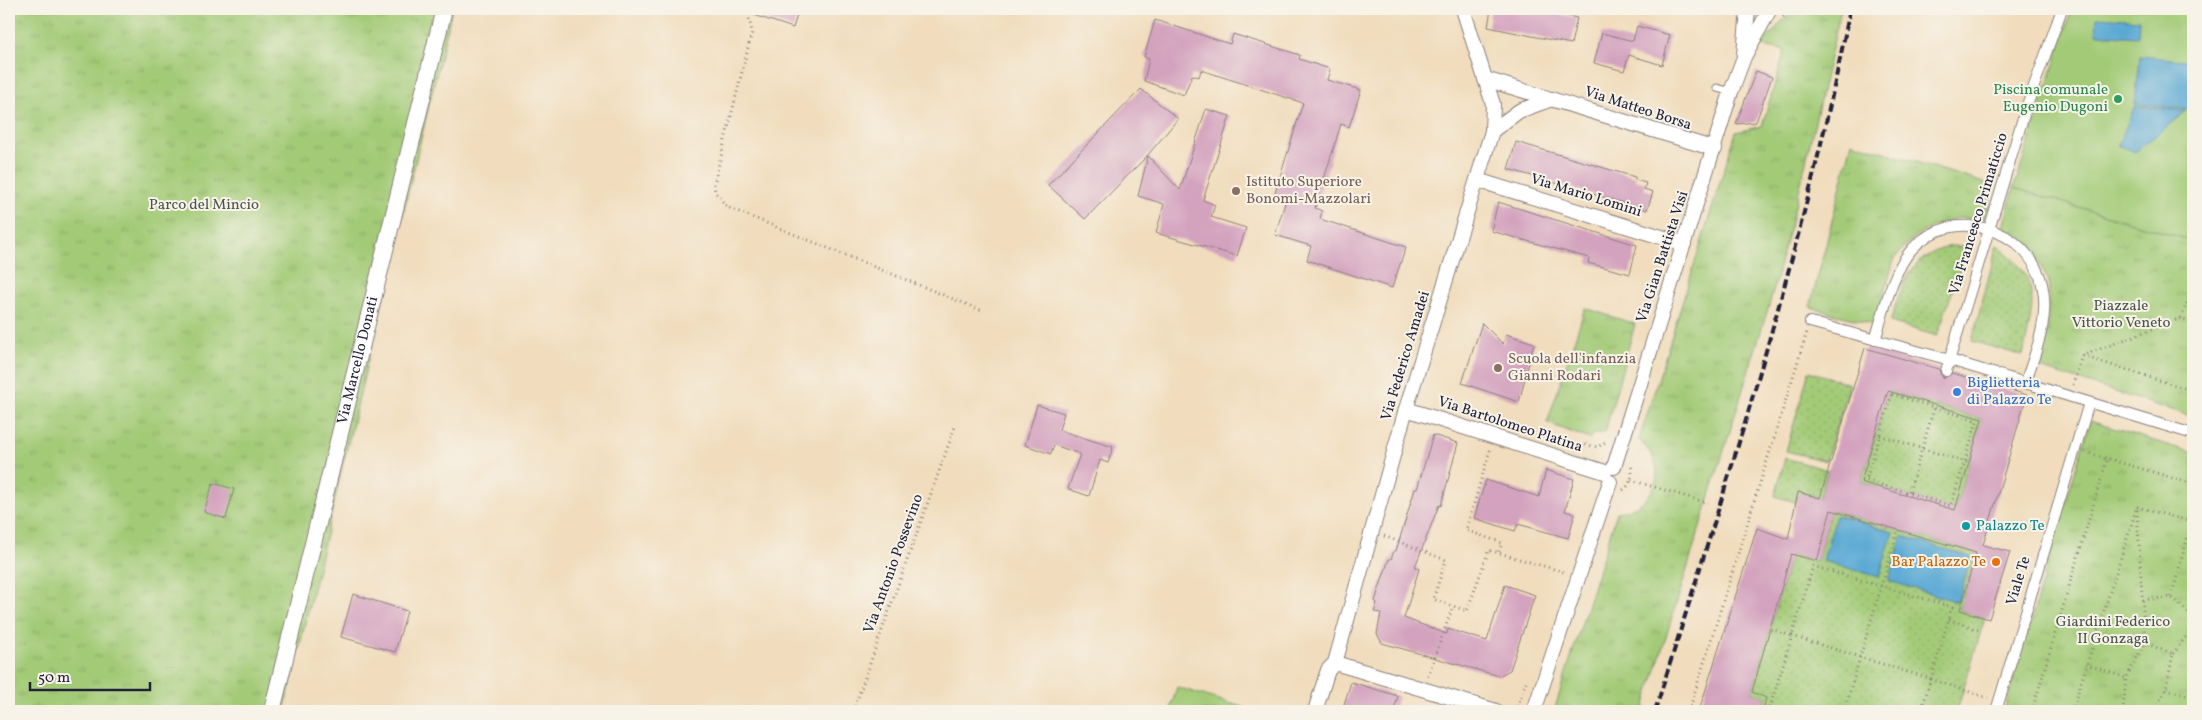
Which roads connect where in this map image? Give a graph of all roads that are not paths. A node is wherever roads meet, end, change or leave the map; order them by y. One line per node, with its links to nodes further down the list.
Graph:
1 (444, 9): 27 (street, Via Marcello Donati)
2 (1463, 9): 7 (street, Via Federico Amadei)
3 (1748, 9): 6 (street, Via Gian Battista Visi)
4 (1770, 9): 6 (street, Via Gian Battista Visi)
5 (2062, 9): 14 (street, Via Francesco Primaticcio)
6 (1744, 57): 9 (street, Via Gian Battista Visi)
7 (1485, 79): 10 (street, Via Matteo Borsa); 11 (street, Via Federico Amadei)
8 (1717, 88): 9 (lane)
9 (1731, 92): 12 (street, Via Gian Battista Visi)
10 (1553, 99): 11 (street); 12 (street, Via Matteo Borsa)
11 (1492, 131): 13 (street, Via Federico Amadei)
12 (1714, 149): 15 (street, Via Gian Battista Visi)
13 (1477, 180): 15 (street, Via Mario Lomini); 22 (street, Via Federico Amadei)
14 (1991, 228): 17 (street); 18 (street, Via Francesco Primaticcio); 20 (street)
15 (1684, 244): 24 (street, Via Gian Battista Visi)
16 (1810, 322): 17 (street)
17 (1875, 340): 18 (street)
18 (1950, 360): 19 (street, Via Francesco Primaticcio); 20 (street)
19 (1946, 371)
20 (2025, 383): 21 (street)
21 (2089, 403): 23 (street); 26 (street, Viale Te)
22 (1406, 408): 24 (street, Via Bartolomeo Platina); 25 (street, Via Federico Amadei)
23 (2193, 434)
24 (1610, 473): 30 (street, Via Gian Battista Visi)
25 (1335, 663): 28 (street, Via Federico Amadei); 29 (street)
26 (1998, 706)
27 (272, 711)
28 (1315, 711)
29 (1496, 711)
30 (1534, 711)

